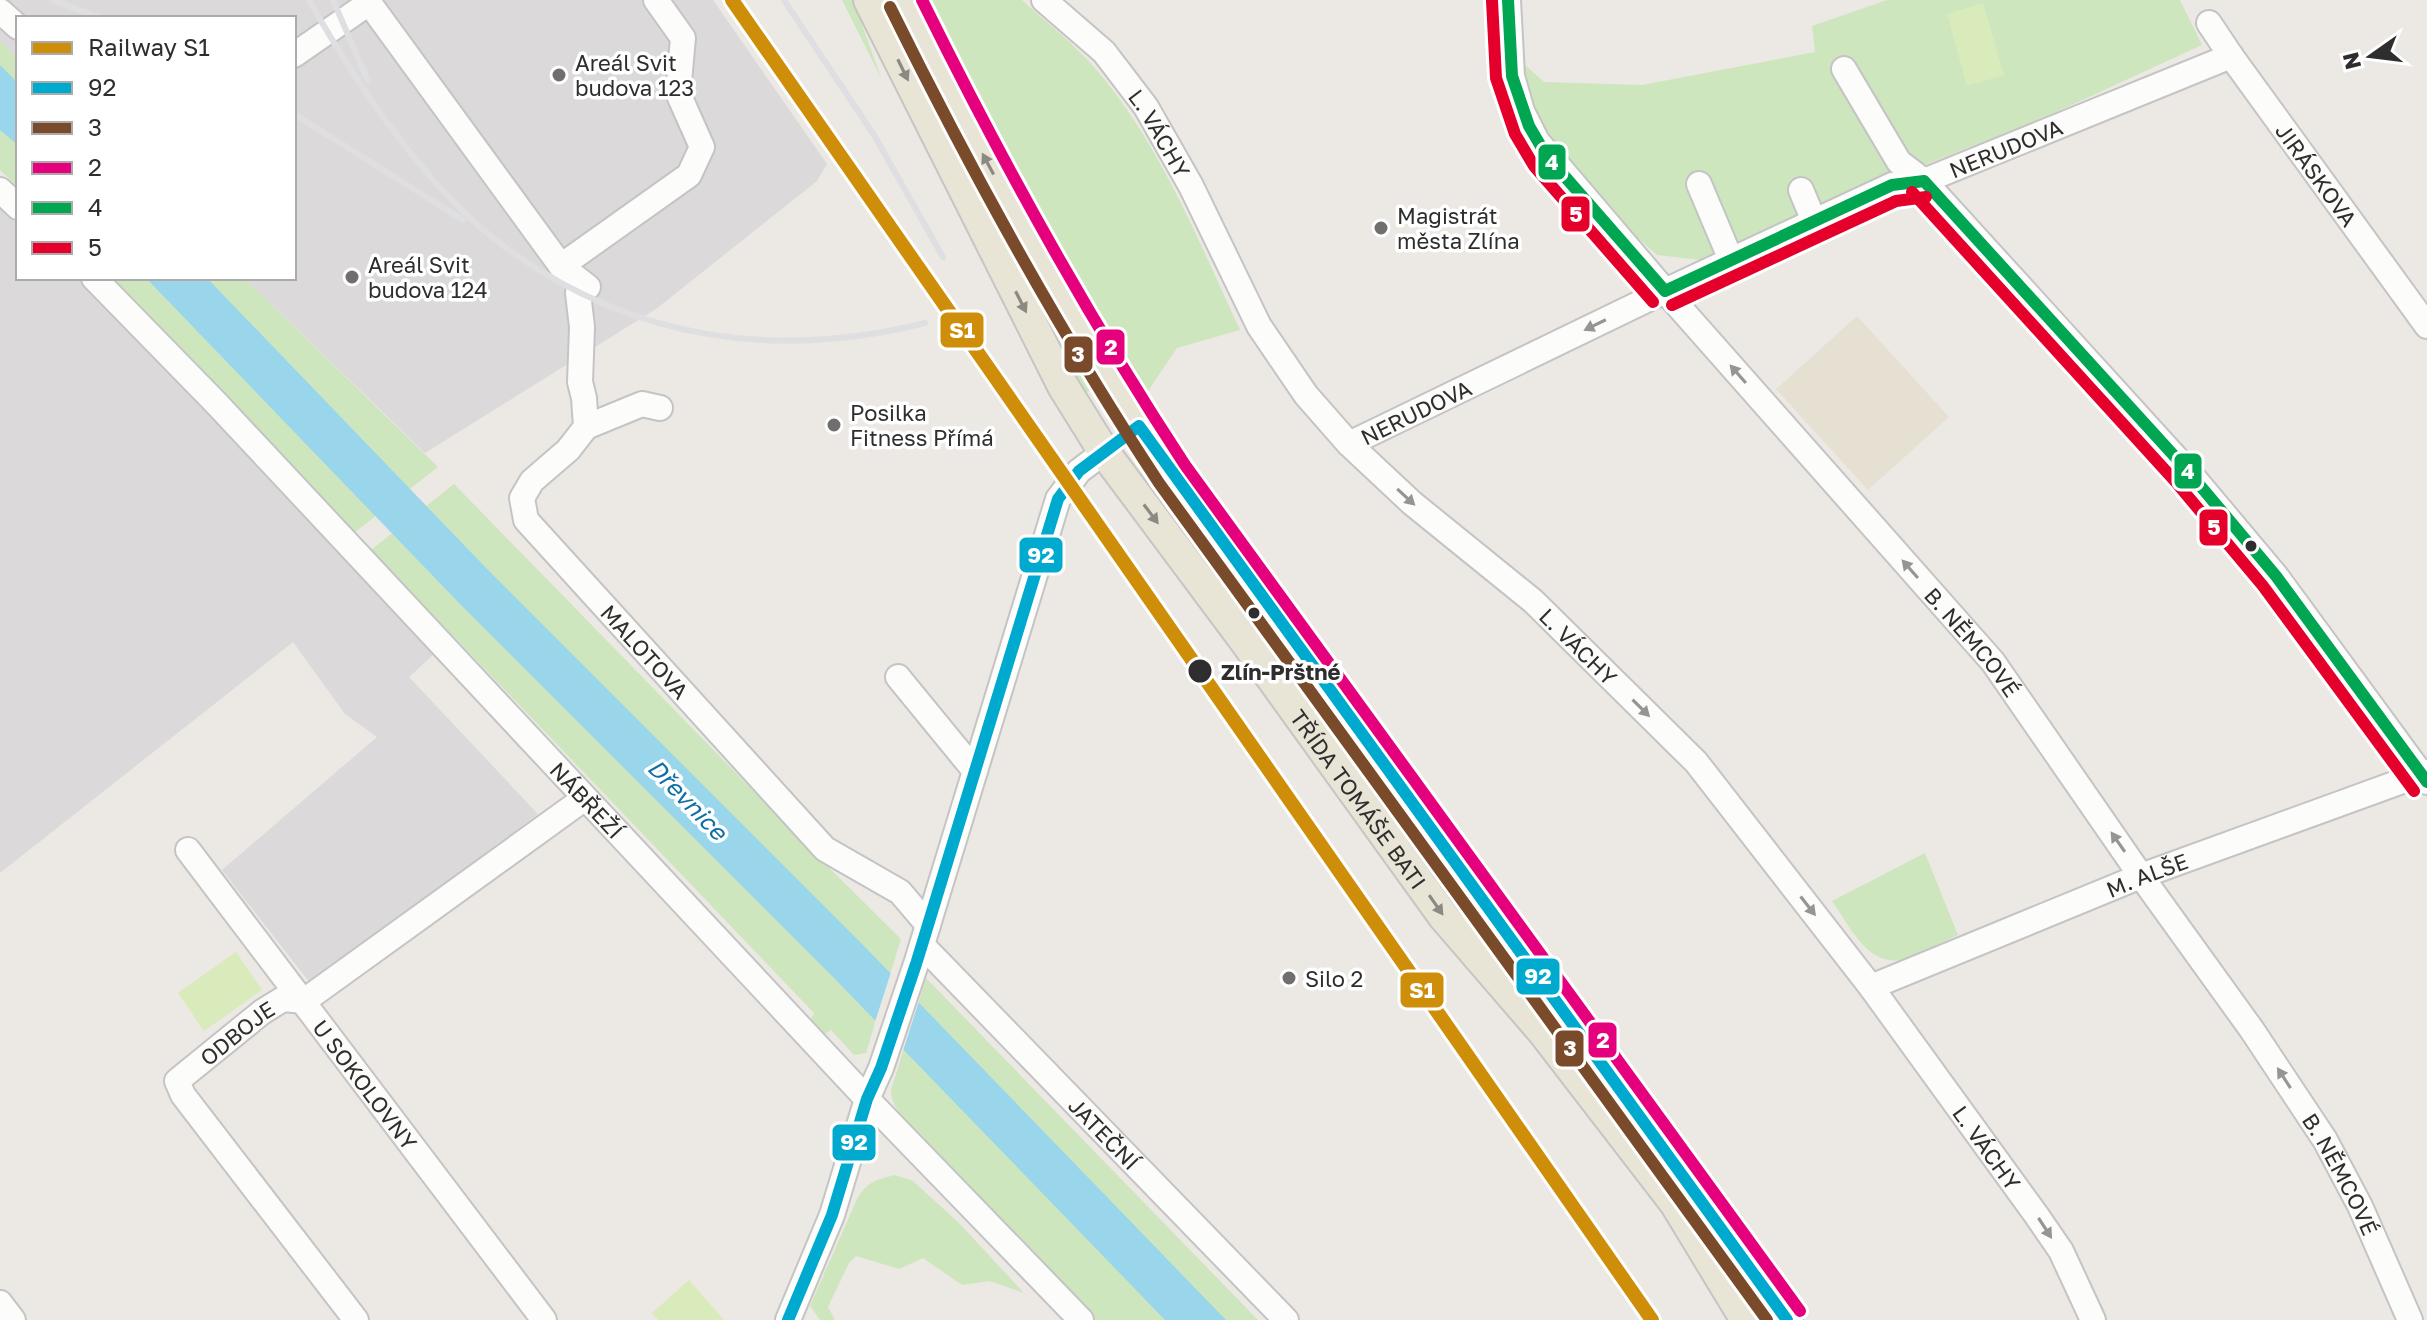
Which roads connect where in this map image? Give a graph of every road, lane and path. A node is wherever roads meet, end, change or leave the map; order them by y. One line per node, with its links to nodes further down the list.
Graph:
1 (656, 0): 20 (street)
2 (869, 0): 28 (main road, TŘÍDA TOMÁŠE BATI, one-way to 28)
3 (904, 0): 25 (main road, TŘÍDA TOMÁŠE BATI, one-way to 3)
4 (1044, 0): 27 (street, L. VÁCHY)
5 (1508, 0): 22 (street, B. NĚMCOVÉ)
6 (368, 2): 10 (street); 20 (street)
7 (0, 11): 9 (street)
8 (2209, 23): 11 (street, JIRÁSKOVA)
9 (16, 25)
10 (296, 54)
11 (2231, 56): 13 (street, NERUDOVA); 23 (street, JIRÁSKOVA)
12 (1844, 69): 13 (street)
13 (1924, 181): 18 (street, NERUDOVA); 31 (street)
14 (1699, 184): 19 (street)
15 (0, 190): 17 (street)
16 (1801, 190): 18 (street)
17 (16, 205)
18 (1814, 221): 19 (street, NERUDOVA)
19 (1731, 260): 22 (street, NERUDOVA)
20 (561, 266): 26 (street)
21 (96, 280): 32 (street, NÁBŘEŽÍ)
22 (1665, 291): 27 (street, NERUDOVA, one-way to 27); 34 (street, B. NĚMCOVÉ, one-way to 22)
23 (2427, 326)
24 (660, 408): 26 (street)
25 (1139, 426): 28 (main road); 47 (main road, TŘÍDA TOMÁŠE BATI)
26 (586, 427): 35 (street, MALOTOVA)
27 (1349, 444): 36 (street, L. VÁCHY, one-way to 36)
28 (1104, 452): 30 (street); 46 (main road, TŘÍDA TOMÁŠE BATI, one-way to 46)
29 (898, 677): 30 (street)
30 (975, 771): 35 (street)
31 (2425, 775): 34 (street, M. ALŠE)
32 (585, 798): 37 (street, ODBOJE); 38 (street, NÁBŘEŽÍ)
33 (188, 850): 37 (street, U SOKOLOVNY)
34 (2141, 876): 36 (street, M. ALŠE); 49 (street, B. NĚMCOVÉ, one-way to 34)
35 (922, 944): 38 (street); 45 (street, JATEČNÍ)
36 (1871, 987): 48 (street, L. VÁCHY, one-way to 48)
37 (304, 1001): 41 (street, ODBOJE); 42 (street, U SOKOLOVNY)
38 (867, 1099): 43 (street); 44 (street, NÁBŘEŽÍ)
39 (0, 1303): 40 (street)
40 (13, 1320)
41 (356, 1320)
42 (544, 1320)
43 (788, 1320)
44 (1081, 1320)
45 (1286, 1320)
46 (1746, 1320)
47 (1787, 1320)
48 (2093, 1320)
49 (2410, 1320)

